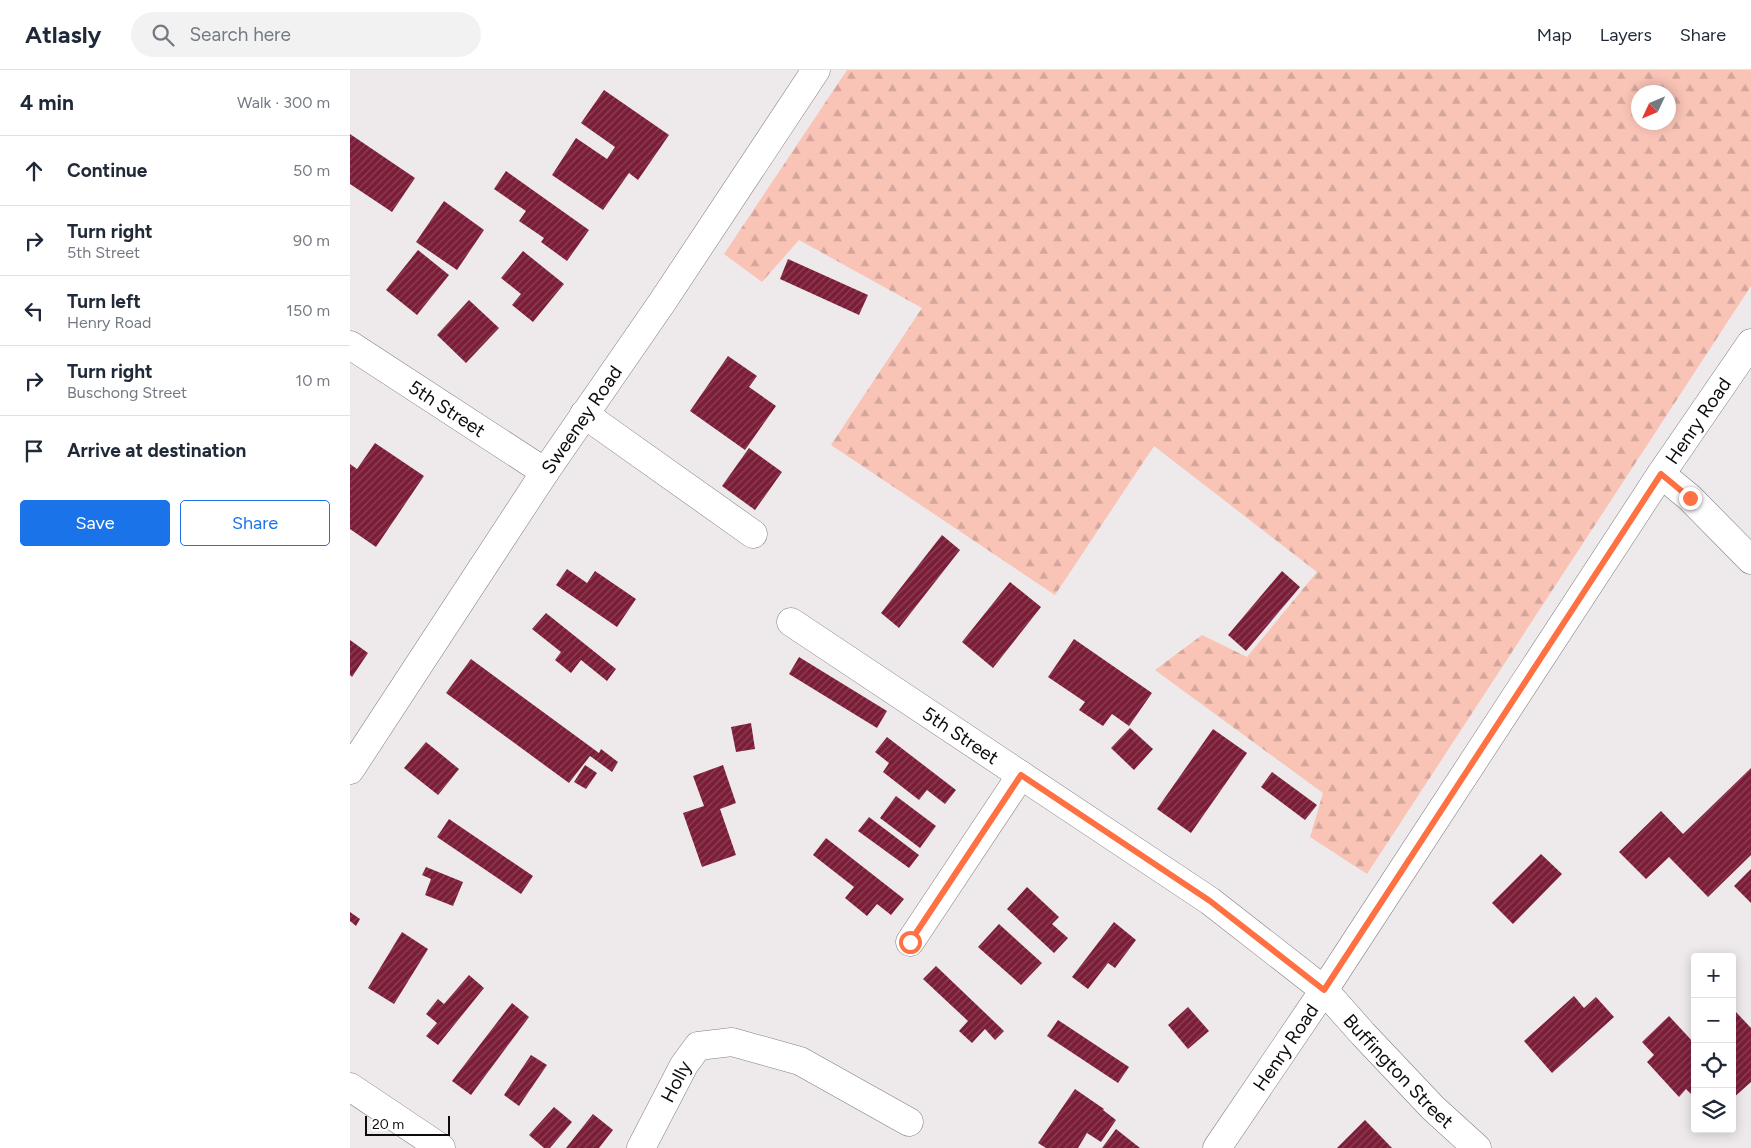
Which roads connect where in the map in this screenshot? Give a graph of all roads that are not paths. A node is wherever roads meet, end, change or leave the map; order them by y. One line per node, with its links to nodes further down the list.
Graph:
1 (816, 70): 4 (street, Sweeney Road)
2 (1751, 343): 6 (street, Henry Road)
3 (350, 345): 5 (street, 5th Street)
4 (584, 414): 5 (street, Sweeney Road); 7 (street)
5 (544, 472): 10 (street, Sweeney Road)
6 (1661, 474): 8 (street); 13 (street, Henry Road)
7 (753, 534)
8 (1751, 560)
9 (791, 622): 11 (street, 5th Street)
10 (350, 770)
11 (1021, 775): 12 (street); 13 (street, 5th Street)
12 (910, 942)
13 (1324, 990): 18 (street, Henry Road); 19 (street, Buffington Street)
14 (350, 1087): 16 (street)
15 (909, 1122): 17 (street, Holly)
16 (441, 1148)
17 (641, 1148)
18 (1217, 1148)
19 (1477, 1148)

